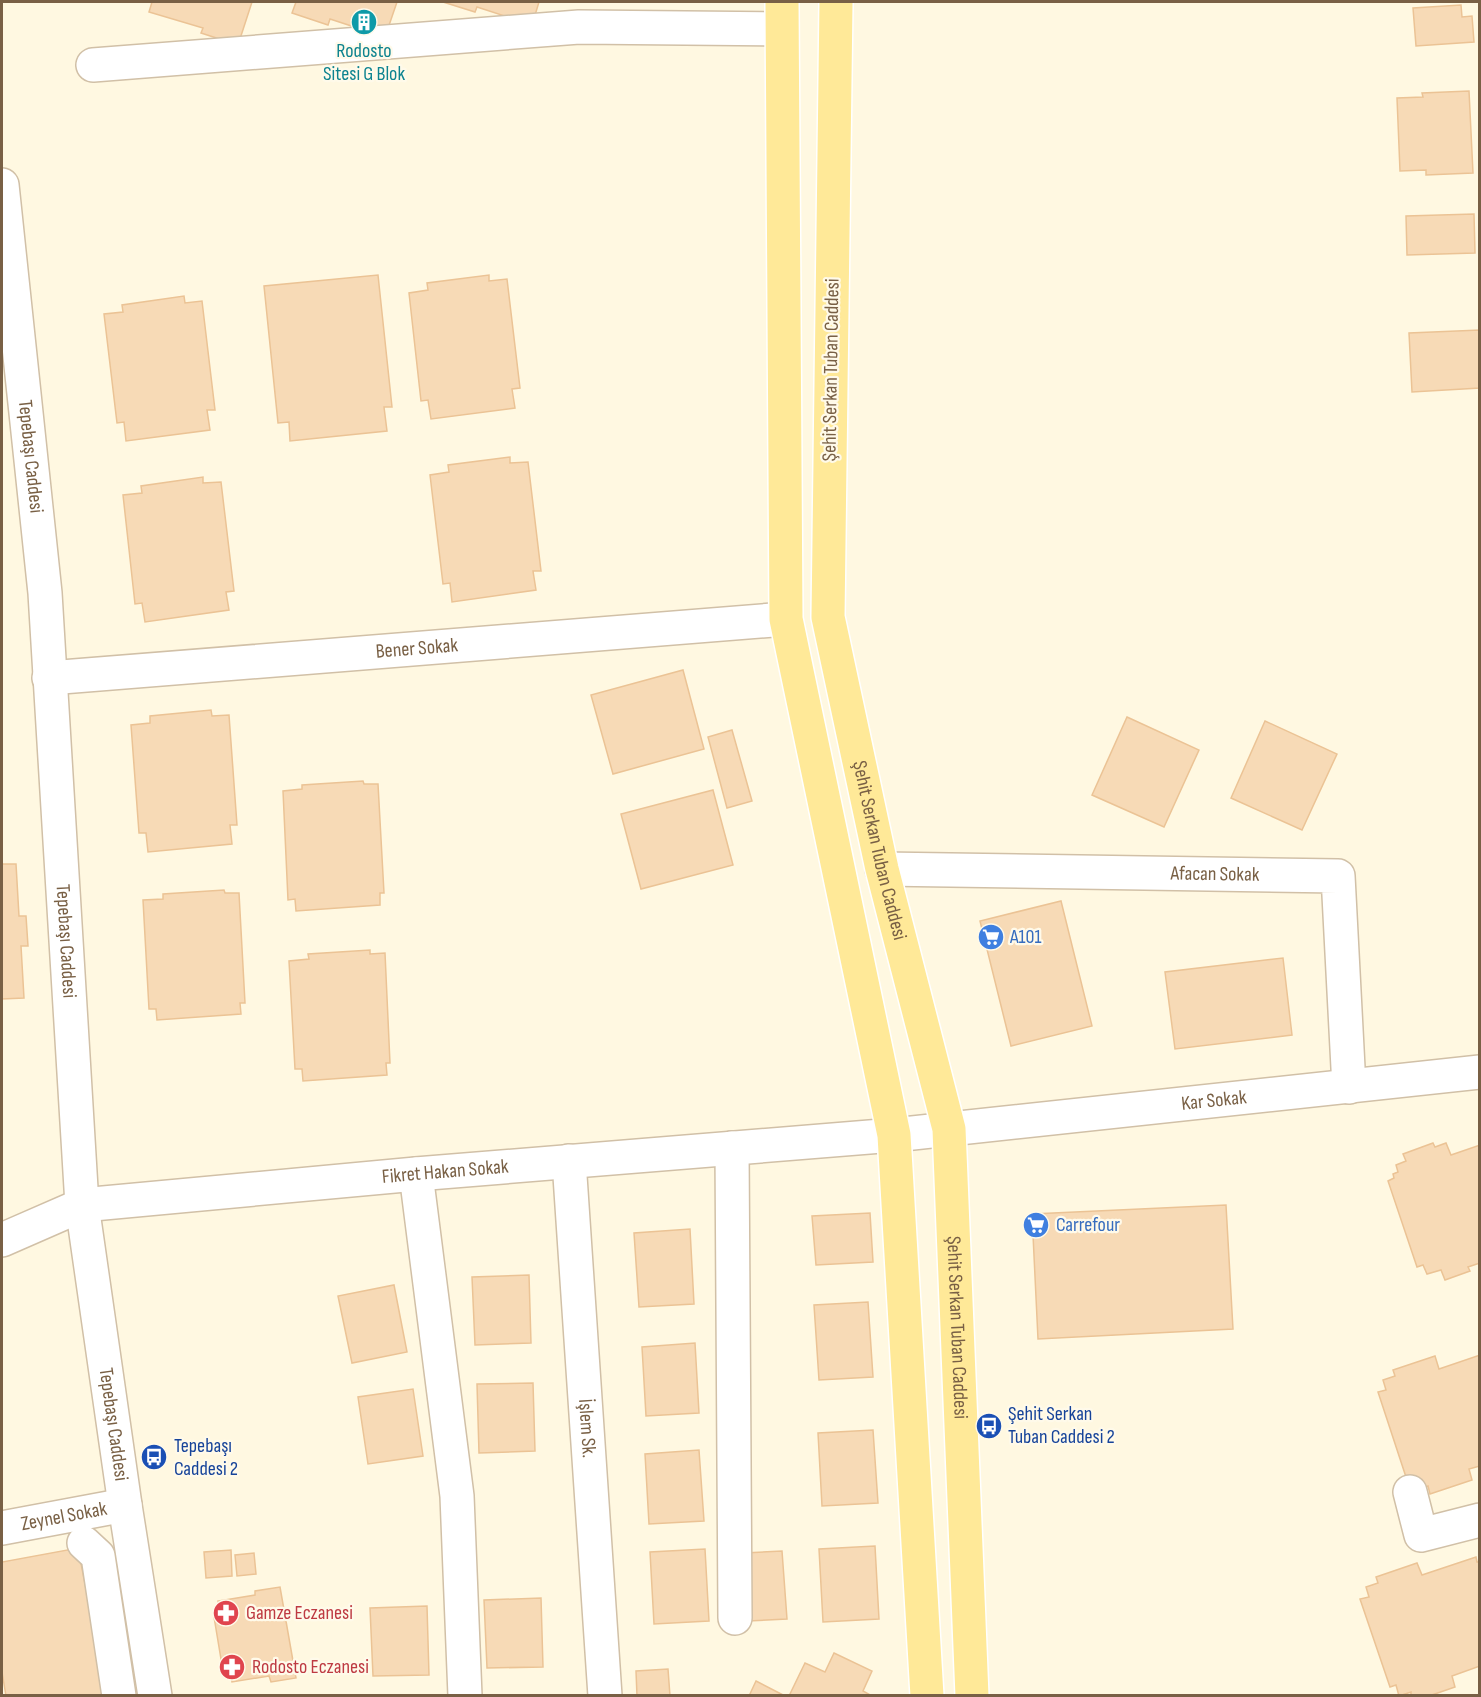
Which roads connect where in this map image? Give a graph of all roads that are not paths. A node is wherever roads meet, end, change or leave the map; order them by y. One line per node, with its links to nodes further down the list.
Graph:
1 (836, 2): 8 (main road, Şehit Serkan Tuban Caddesi)
2 (579, 14): 3 (street); 4 (street)
3 (782, 15): 6 (main road)
4 (93, 64)
5 (2, 185): 7 (street, Tepebaşı Caddesi)
6 (786, 619): 7 (street, Bener Sokak); 12 (main road)
7 (49, 678): 16 (street, Tepebaşı Caddesi)
8 (882, 869): 10 (street, Afacan Sokak); 11 (main road, Şehit Serkan Tuban Caddesi)
9 (1479, 1072): 10 (street, Kar Sokak)
10 (1349, 1087): 11 (street, Kar Sokak)
11 (949, 1129): 12 (street, Kar Sokak); 29 (main road, Şehit Serkan Tuban Caddesi)
12 (894, 1135): 13 (street, Fikret Hakan Sokak); 28 (main road)
13 (732, 1148): 14 (street, Fikret Hakan Sokak); 23 (street)
14 (569, 1161): 15 (street, Fikret Hakan Sokak); 27 (street, İşlem Sk.)
15 (416, 1174): 16 (street, Fikret Hakan Sokak); 26 (street)
16 (82, 1205): 17 (street, Fikret Hakan Sokak); 19 (street, Tepebaşı Caddesi)
17 (2, 1240)
18 (1410, 1492): 20 (street)
19 (125, 1504): 21 (street, Zeynel Sokak); 25 (street, Tepebaşı Caddesi)
20 (1479, 1520)
21 (2, 1528)
22 (84, 1543): 24 (street)
23 (735, 1618)
24 (119, 1695)
25 (155, 1695)
26 (465, 1695)
27 (604, 1695)
28 (927, 1695)
29 (972, 1695)

